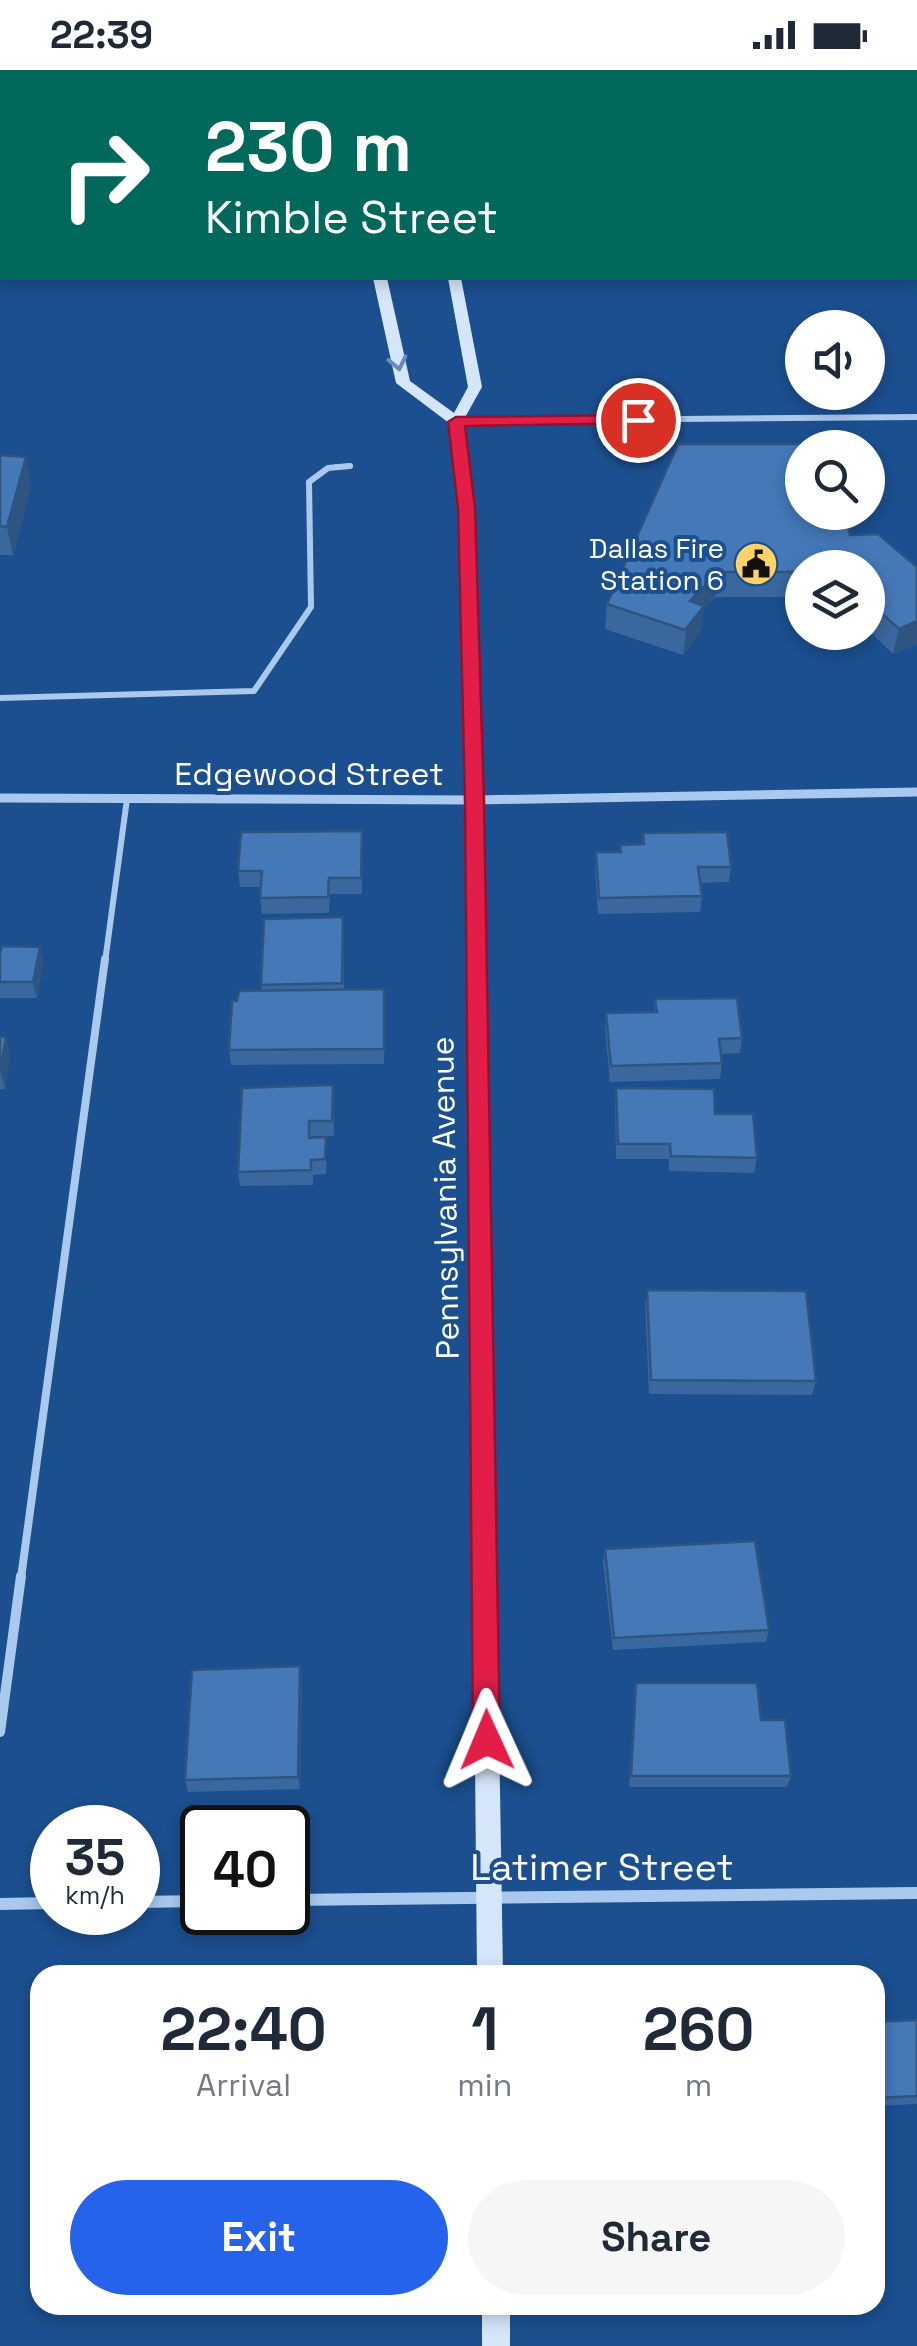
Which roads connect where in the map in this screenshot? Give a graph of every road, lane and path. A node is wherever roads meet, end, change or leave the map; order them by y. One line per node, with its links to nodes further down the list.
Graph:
1 (380, 280): 4 (street, one-way to 4)
2 (455, 280): 4 (street, Pennsylvania Avenue)
3 (917, 417): 4 (street)
4 (456, 422): 10 (street, Pennsylvania Avenue)
5 (350, 466): 6 (lane)
6 (0, 698)
7 (917, 792): 10 (street, Edgewood Street)
8 (0, 798): 9 (street, Edgewood Street)
9 (127, 799): 10 (street, Edgewood Street); 11 (lane)
10 (475, 800): 13 (street, Pennsylvania Avenue)
11 (0, 1732)
12 (917, 1893): 13 (street, Latimer Street)
13 (489, 1897): 14 (street, Latimer Street); 17 (street, Pennsylvania Avenue)
14 (310, 1900)
15 (0, 1904): 16 (street)
16 (30, 1904)
17 (490, 1965)
18 (496, 2315): 19 (street)
19 (496, 2346)

